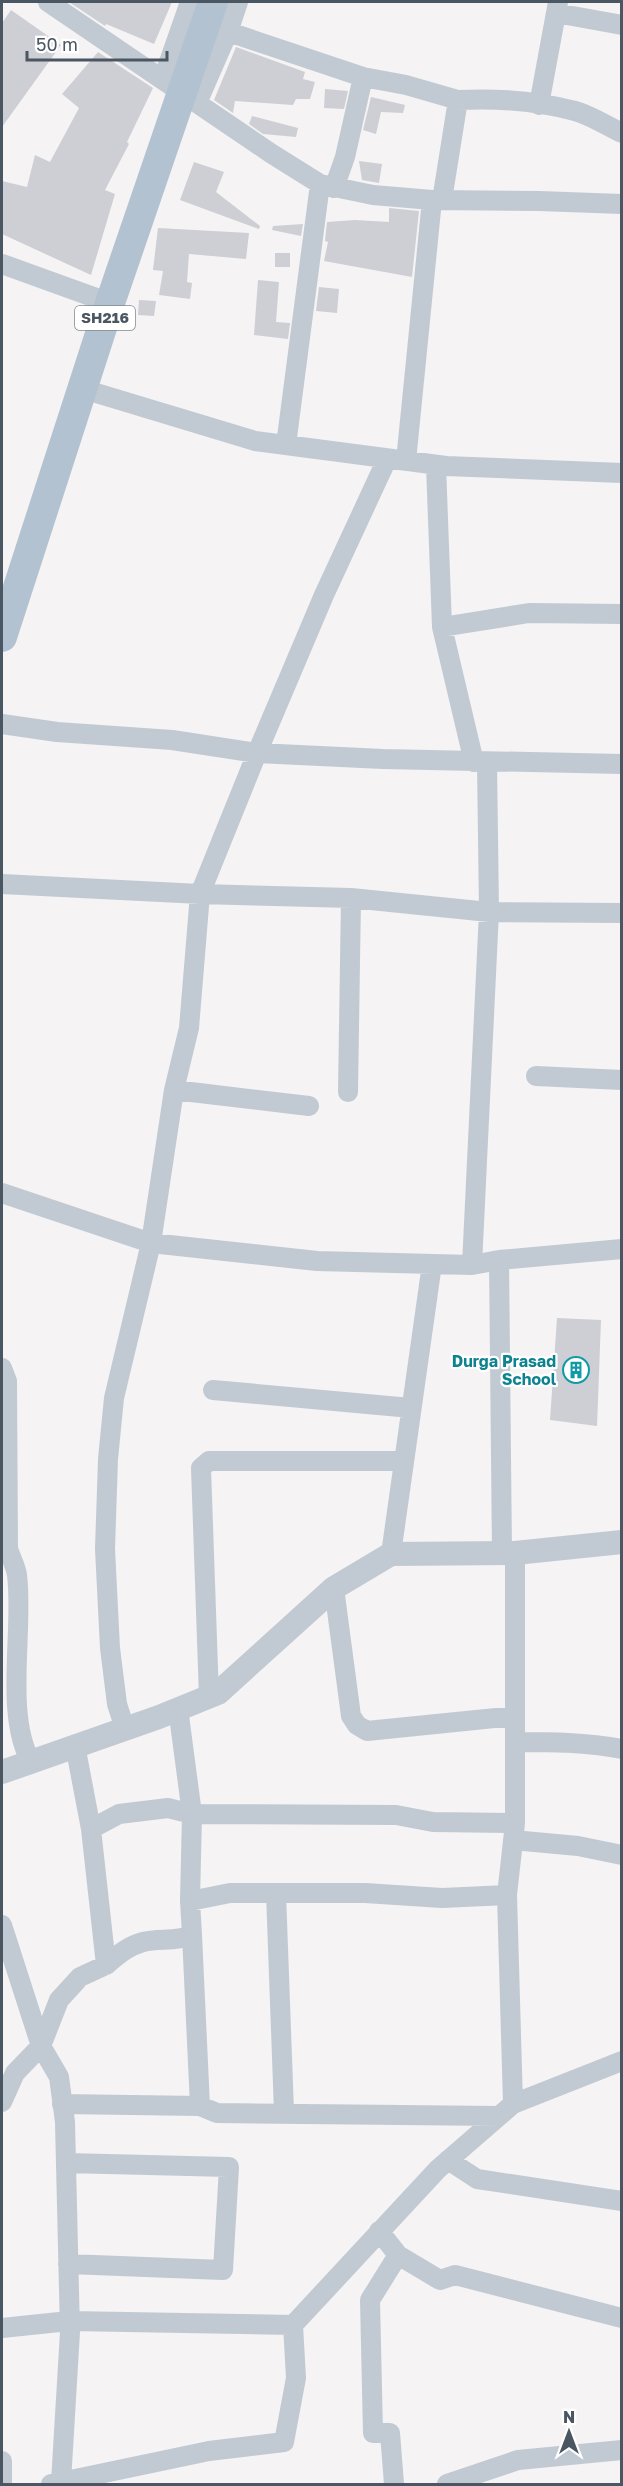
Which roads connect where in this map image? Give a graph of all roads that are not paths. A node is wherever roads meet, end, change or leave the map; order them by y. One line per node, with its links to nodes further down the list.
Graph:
1 (48, 2): 7 (street)
2 (238, 2): 4 (street)
3 (557, 7): 5 (street); 9 (street)
4 (209, 15): 6 (street); 7 (main road, SH216)
5 (621, 26)
6 (363, 77): 8 (street); 11 (street)
7 (181, 91): 11 (street); 15 (main road, SH216)
8 (458, 100): 9 (street); 12 (street)
9 (539, 105): 10 (street)
10 (621, 133)
11 (327, 186): 12 (street); 17 (street)
12 (437, 200): 13 (street); 18 (street)
13 (621, 204)
14 (2, 264): 15 (street)
15 (110, 303): 16 (main road, SH216)
16 (83, 389): 17 (street); 23 (main road, SH216)
17 (286, 445): 18 (street)
18 (396, 460): 19 (street); 25 (street)
19 (436, 465): 20 (street); 22 (street)
20 (621, 473)
21 (621, 614): 22 (street)
22 (442, 627): 26 (street)
23 (2, 637)
24 (2, 724): 25 (street)
25 (257, 753): 26 (street); 29 (street)
26 (480, 762): 27 (street); 31 (street)
27 (621, 764)
28 (2, 884): 29 (street)
29 (200, 894): 30 (street); 35 (street)
30 (351, 898): 31 (street); 36 (street)
31 (489, 912): 32 (street); 43 (street)
32 (621, 913)
33 (536, 1076): 34 (street)
34 (621, 1080)
35 (174, 1090): 37 (street); 39 (street)
36 (348, 1092)
37 (309, 1106)
38 (2, 1193): 39 (street)
39 (152, 1243): 42 (street); 55 (street)
40 (621, 1250): 41 (street)
41 (499, 1260): 43 (street); 49 (street)
42 (432, 1264): 43 (street); 46 (street)
43 (472, 1265)
44 (2, 1368): 59 (street)
45 (213, 1390): 46 (street)
46 (411, 1408): 47 (street)
47 (403, 1461): 50 (street); 52 (street)
48 (621, 1542): 49 (street)
49 (509, 1553): 50 (street); 54 (street)
50 (391, 1554): 51 (street)
51 (334, 1588): 52 (street); 54 (street)
52 (209, 1697): 53 (street)
53 (178, 1708): 55 (street); 61 (street)
54 (515, 1716): 56 (street)
55 (125, 1728): 57 (street)
56 (515, 1742): 58 (street); 63 (street)
57 (75, 1745): 59 (street); 62 (street)
58 (621, 1749)
59 (31, 1762): 60 (street)
60 (2, 1772)
61 (192, 1814): 62 (street); 63 (street); 67 (street)
62 (91, 1829): 70 (street)
63 (514, 1831): 64 (street); 66 (street)
64 (621, 1855)
65 (276, 1893): 66 (street); 67 (street); 78 (street)
66 (507, 1895): 77 (street)
67 (190, 1901): 69 (street)
68 (2, 1925): 71 (street)
69 (192, 1935): 70 (street); 76 (street)
70 (106, 1965): 71 (street)
71 (41, 2046): 73 (street); 75 (street)
72 (621, 2061): 77 (street)
73 (8, 2071): 74 (street)
74 (2, 2102)
75 (62, 2104): 76 (street); 80 (street)
76 (200, 2106): 78 (street)
77 (506, 2110): 78 (street); 79 (street)
78 (284, 2112)
79 (448, 2160): 81 (street); 82 (street)
80 (66, 2163): 84 (street); 84 (street)
81 (621, 2201)
82 (379, 2231): 83 (street); 87 (street)
83 (398, 2255): 85 (street); 93 (street)
84 (68, 2264): 86 (street)
85 (621, 2318)
86 (69, 2321): 87 (street); 88 (street); 91 (street)
87 (293, 2325): 91 (street)
88 (2, 2328)
89 (621, 2450): 94 (street)
90 (2, 2461): 92 (street)
91 (55, 2483)
92 (2, 2484)
93 (394, 2484)
94 (447, 2484)

